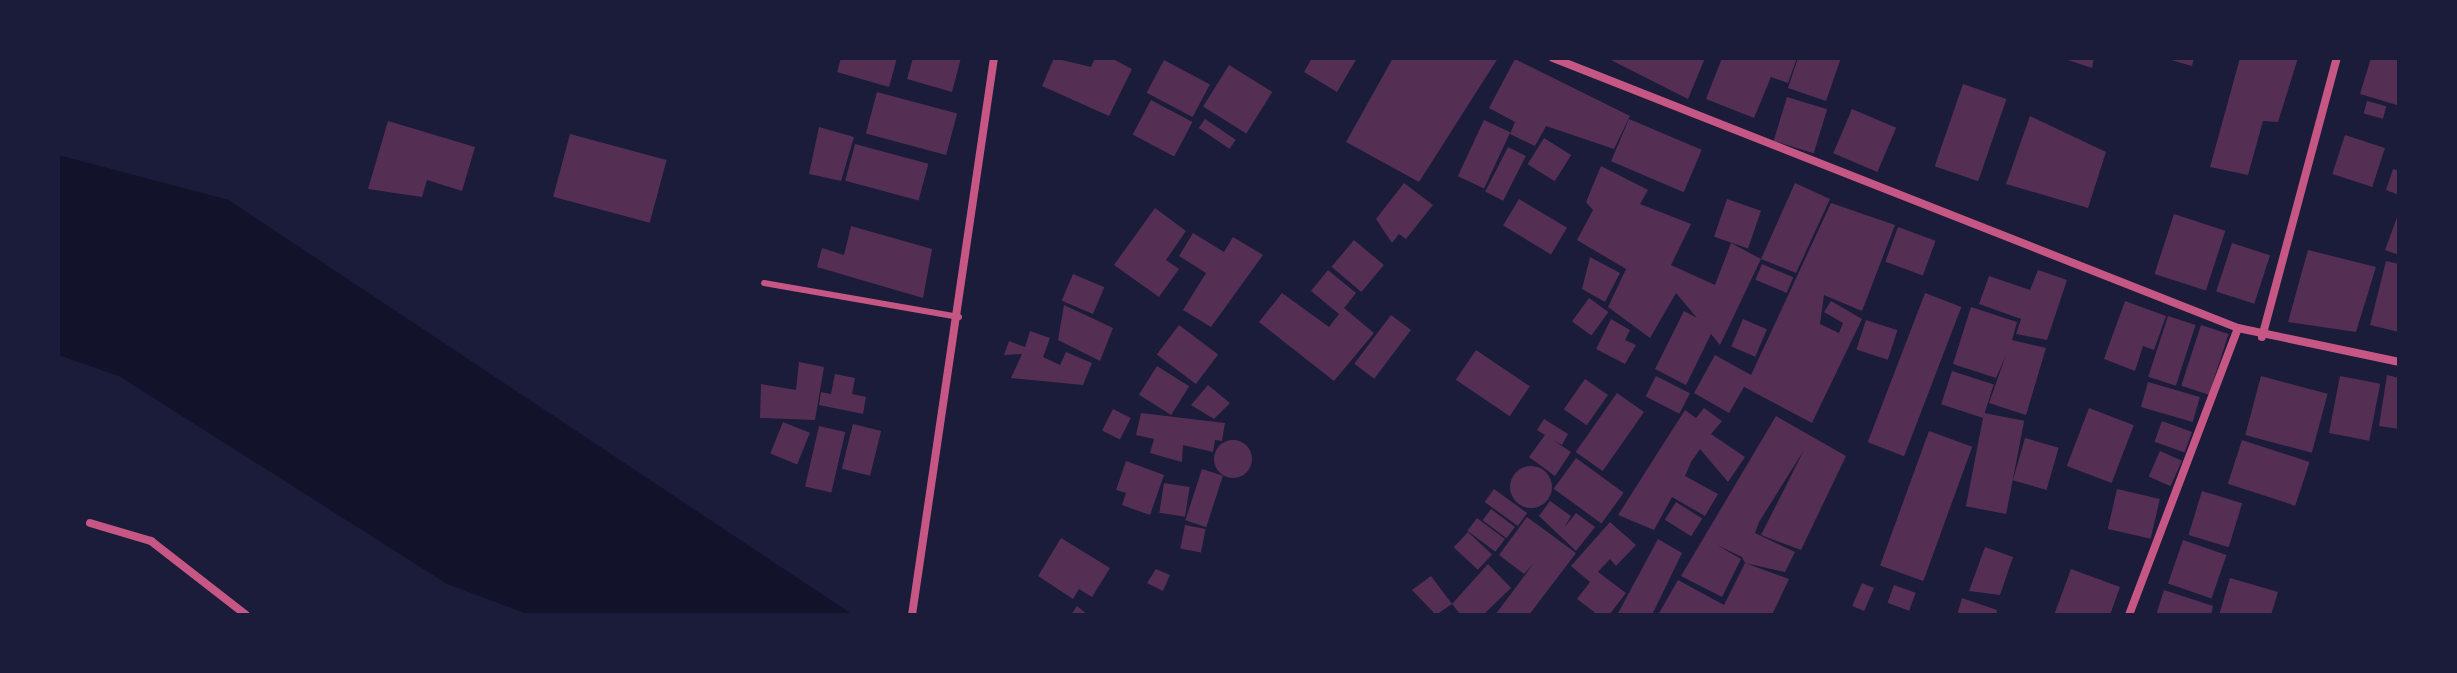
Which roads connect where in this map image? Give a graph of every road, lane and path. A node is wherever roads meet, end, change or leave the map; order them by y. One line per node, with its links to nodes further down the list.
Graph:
1 (994, 58): 5 (street)
2 (1553, 58): 6 (street)
3 (2337, 58): 7 (street)
4 (764, 283): 5 (lane)
5 (959, 317): 11 (street)
6 (2238, 328): 7 (street); 12 (street)
7 (2262, 337): 8 (street)
8 (2399, 362)
9 (90, 523): 10 (street)
10 (246, 615)
11 (912, 615)
12 (2129, 615)

